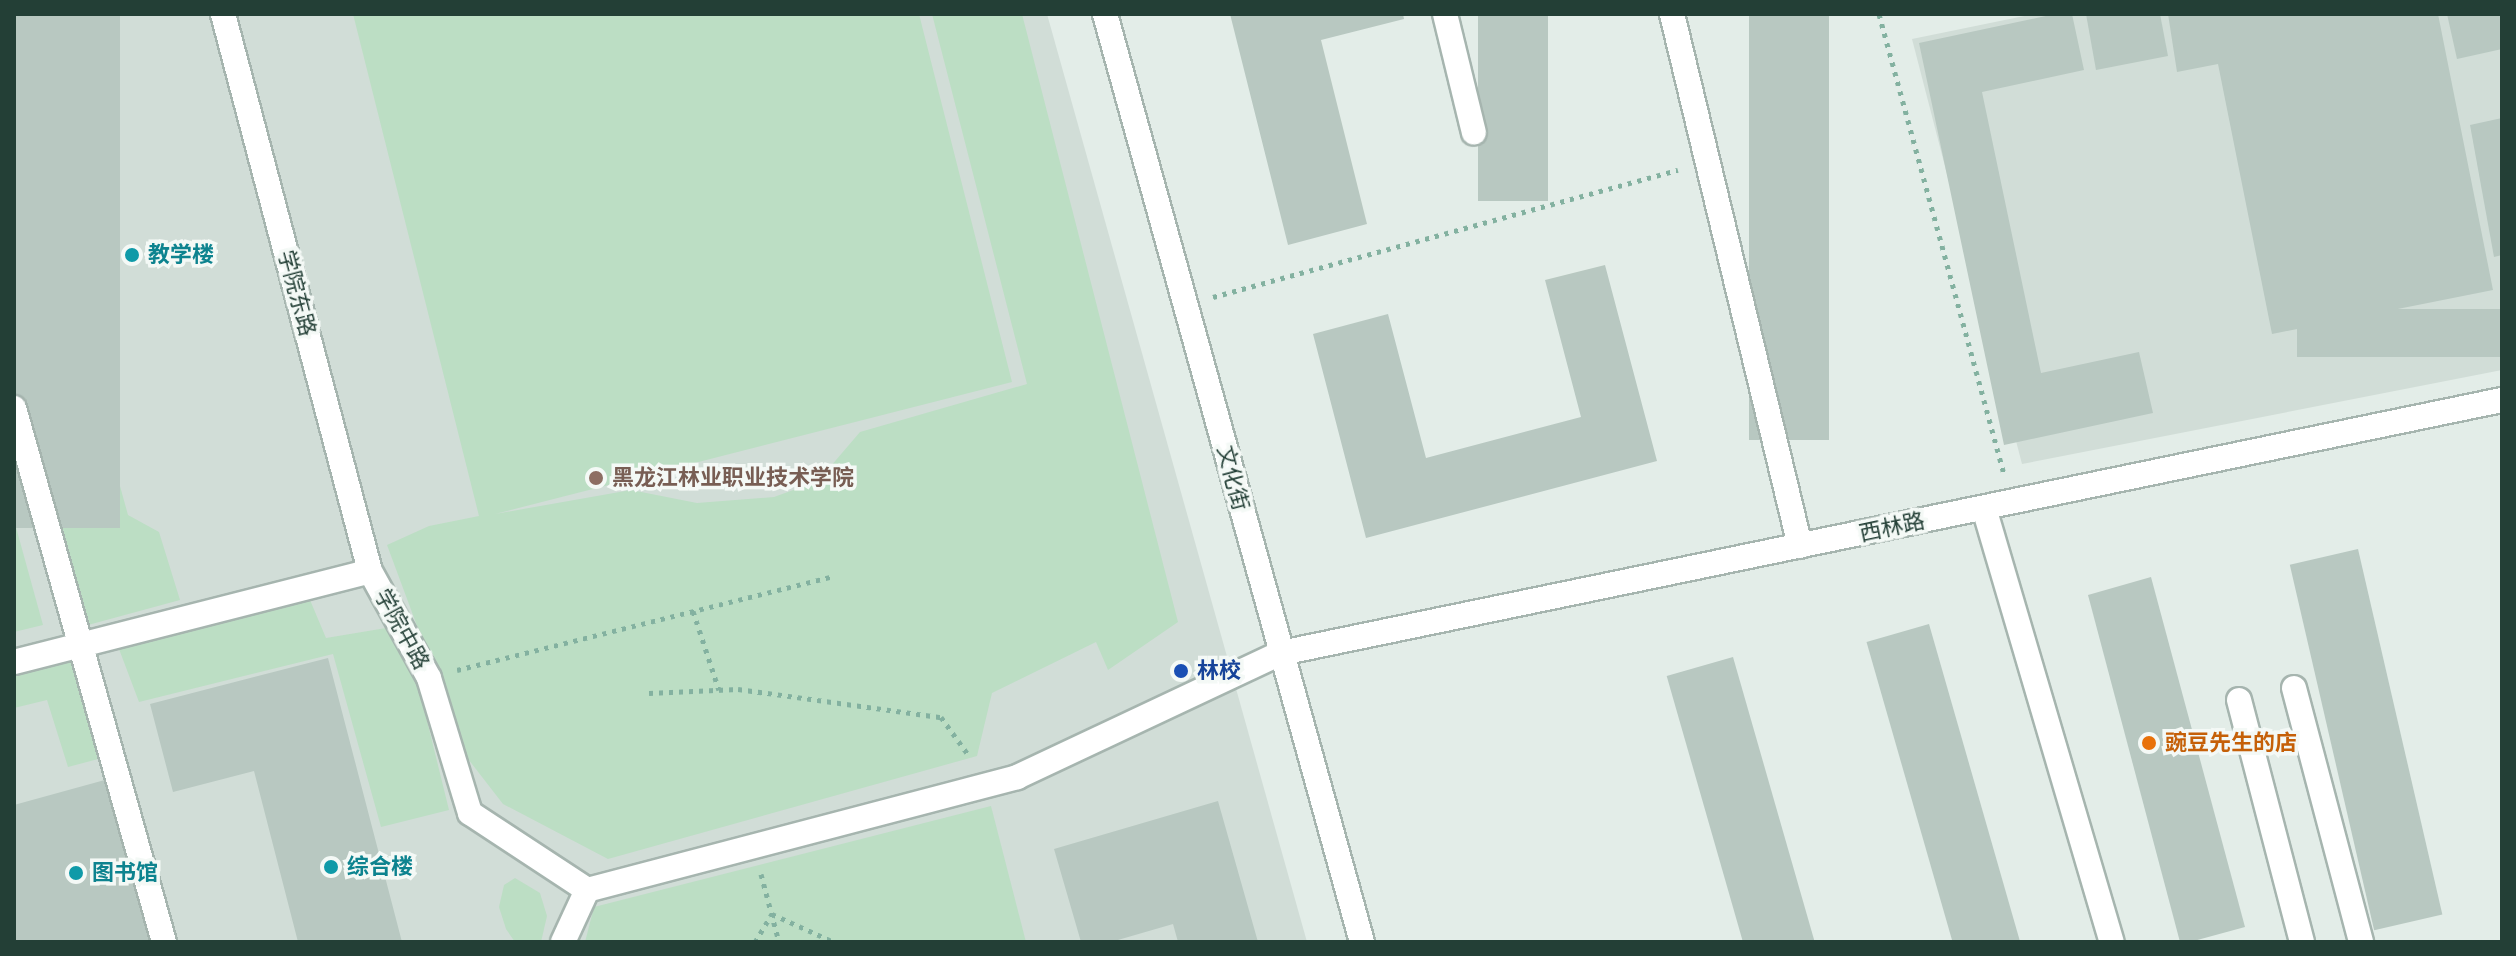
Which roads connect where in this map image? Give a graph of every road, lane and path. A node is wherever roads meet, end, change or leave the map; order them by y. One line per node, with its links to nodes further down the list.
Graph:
1 (223, 14): 14 (street, 学院东路)
2 (1105, 14): 8 (street, 文化街)
3 (1445, 14): 6 (street)
4 (1672, 14): 7 (street)
5 (1879, 14): 11 (path)
6 (1474, 133)
7 (1708, 162): 8 (path); 13 (street)
8 (1185, 305): 18 (street, 文化街)
9 (2502, 400): 11 (street, 西林路)
10 (14, 408): 17 (street)
11 (2011, 502): 12 (street, 西林路)
12 (1984, 508): 13 (street, 西林路); 35 (street)
13 (1800, 546): 18 (street, 西林路)
14 (370, 571): 17 (street, 学院中路); 20 (street, 学院中路)
15 (833, 576): 16 (path)
16 (693, 611): 20 (path); 22 (path)
17 (81, 645): 19 (street, 学院中路); 29 (street)
18 (1281, 653): 25 (street, 西林路); 34 (street, 文化街)
19 (14, 662)
20 (429, 678): 27 (street, 学院中路)
21 (2294, 688): 37 (street)
22 (719, 690): 23 (path); 25 (path)
23 (649, 693)
24 (2239, 700): 36 (street)
25 (991, 784): 26 (street, 西林路)
26 (754, 846): 27 (street, 西林路); 28 (path)
27 (587, 890): 30 (street)
28 (772, 914): 31 (path); 32 (path); 33 (path)
29 (164, 942)
30 (563, 942)
31 (755, 942)
32 (779, 942)
33 (834, 942)
34 (1362, 942)
35 (2112, 942)
36 (2302, 942)
37 (2361, 942)

